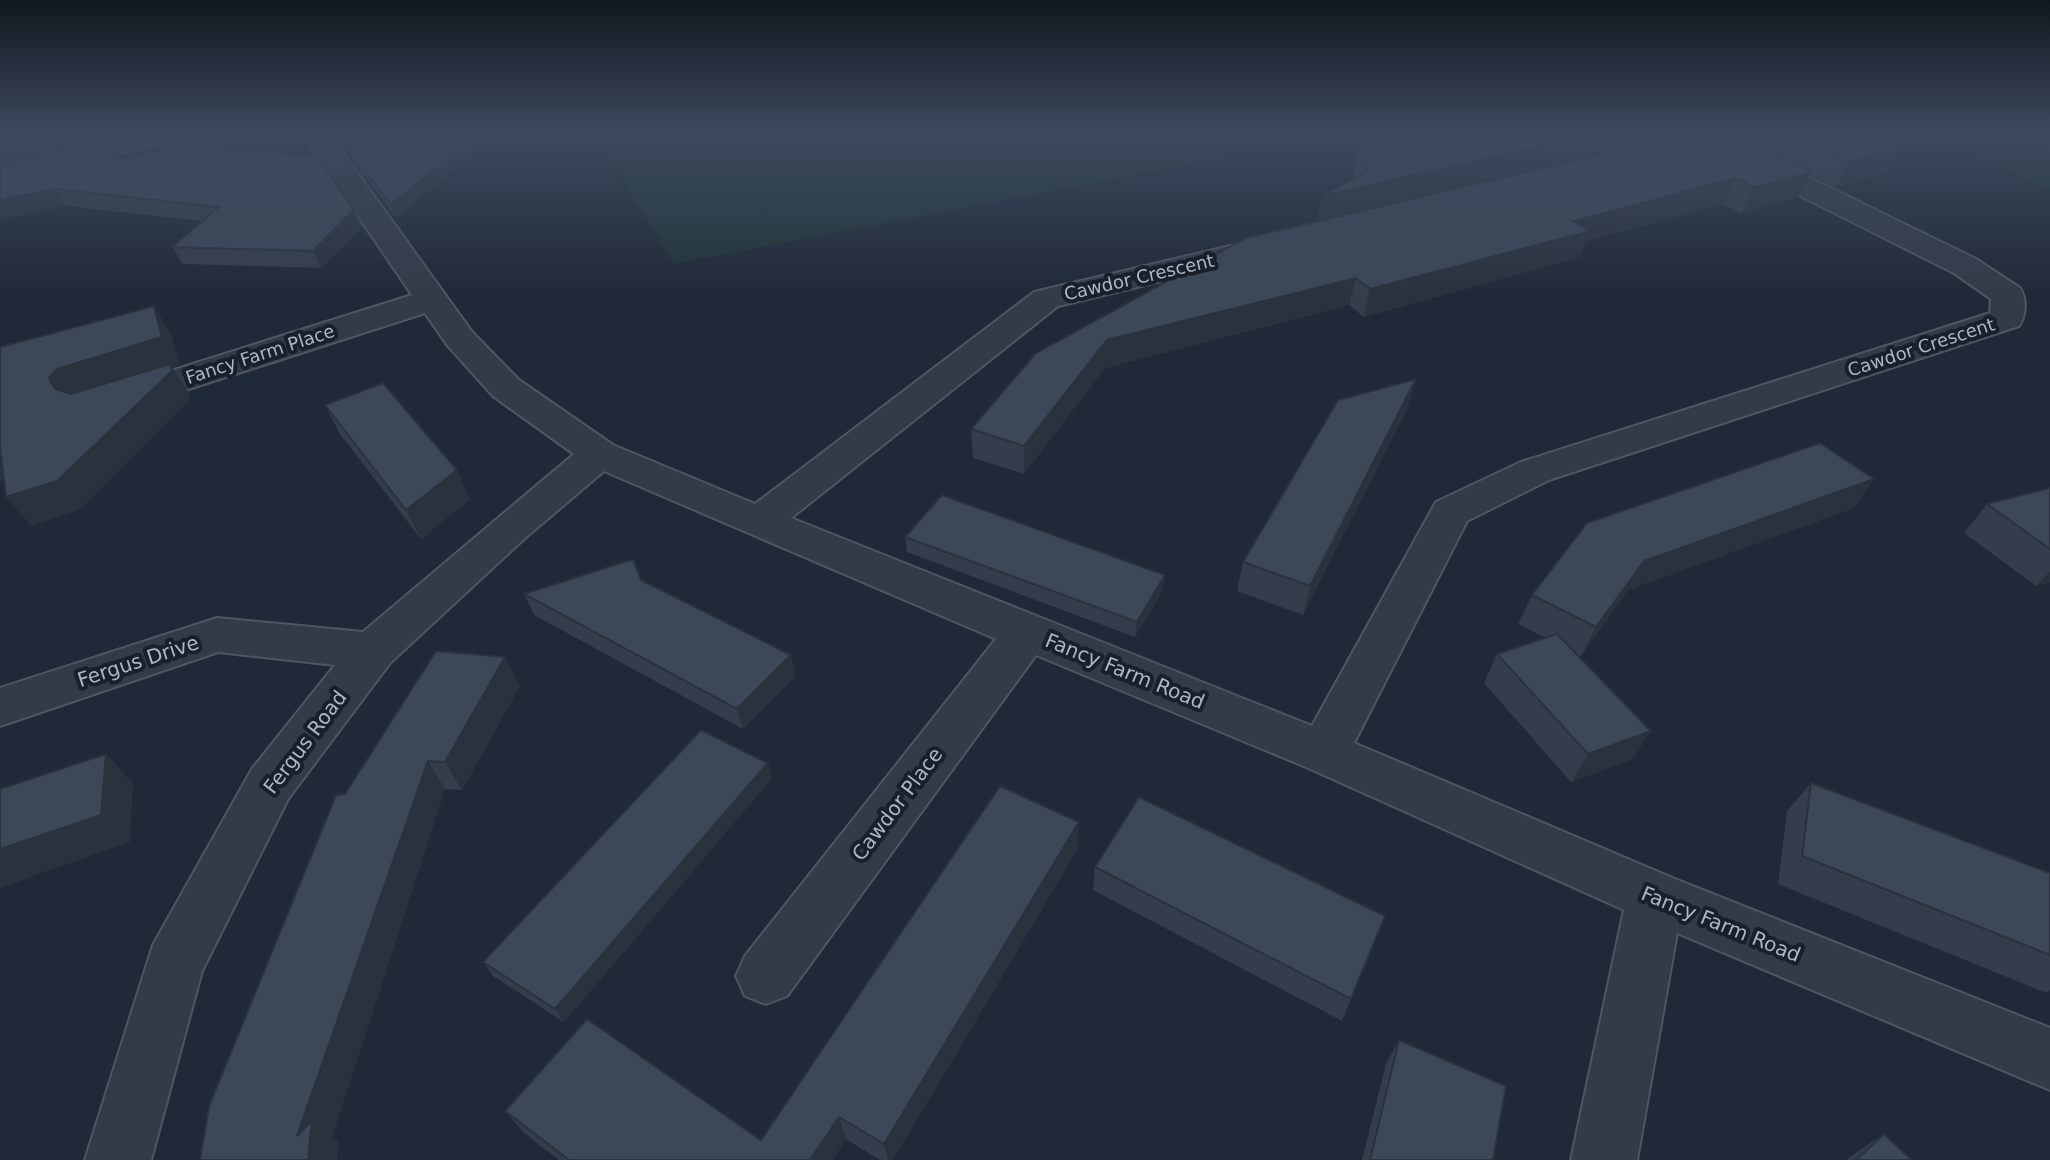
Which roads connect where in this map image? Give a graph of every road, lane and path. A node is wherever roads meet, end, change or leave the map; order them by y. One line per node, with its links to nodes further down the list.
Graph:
1 (351, 186): 4 (street, Fancy Farm Road)
2 (1805, 186): 11 (street, Cawdor Crescent)
3 (1294, 240): 7 (street, Cawdor Crescent)
4 (430, 300): 5 (street, Fancy Farm Place); 6 (street, Fancy Farm Road)
5 (91, 408)
6 (599, 454): 7 (street, Fancy Farm Road); 9 (street, Fergus Road)
7 (759, 522): 8 (street, Fancy Farm Road)
8 (1028, 631): 11 (street, Fancy Farm Road); 13 (street, Cawdor Place)
9 (373, 651): 10 (street, Fergus Drive); 15 (street, Fergus Road)
10 (0, 707)
11 (1324, 752): 12 (street, Fancy Farm Road)
12 (1655, 897): 14 (street, Fancy Farm Road); 16 (street)
13 (766, 976)
14 (2050, 1059)
15 (118, 1160)
16 (1604, 1160)

